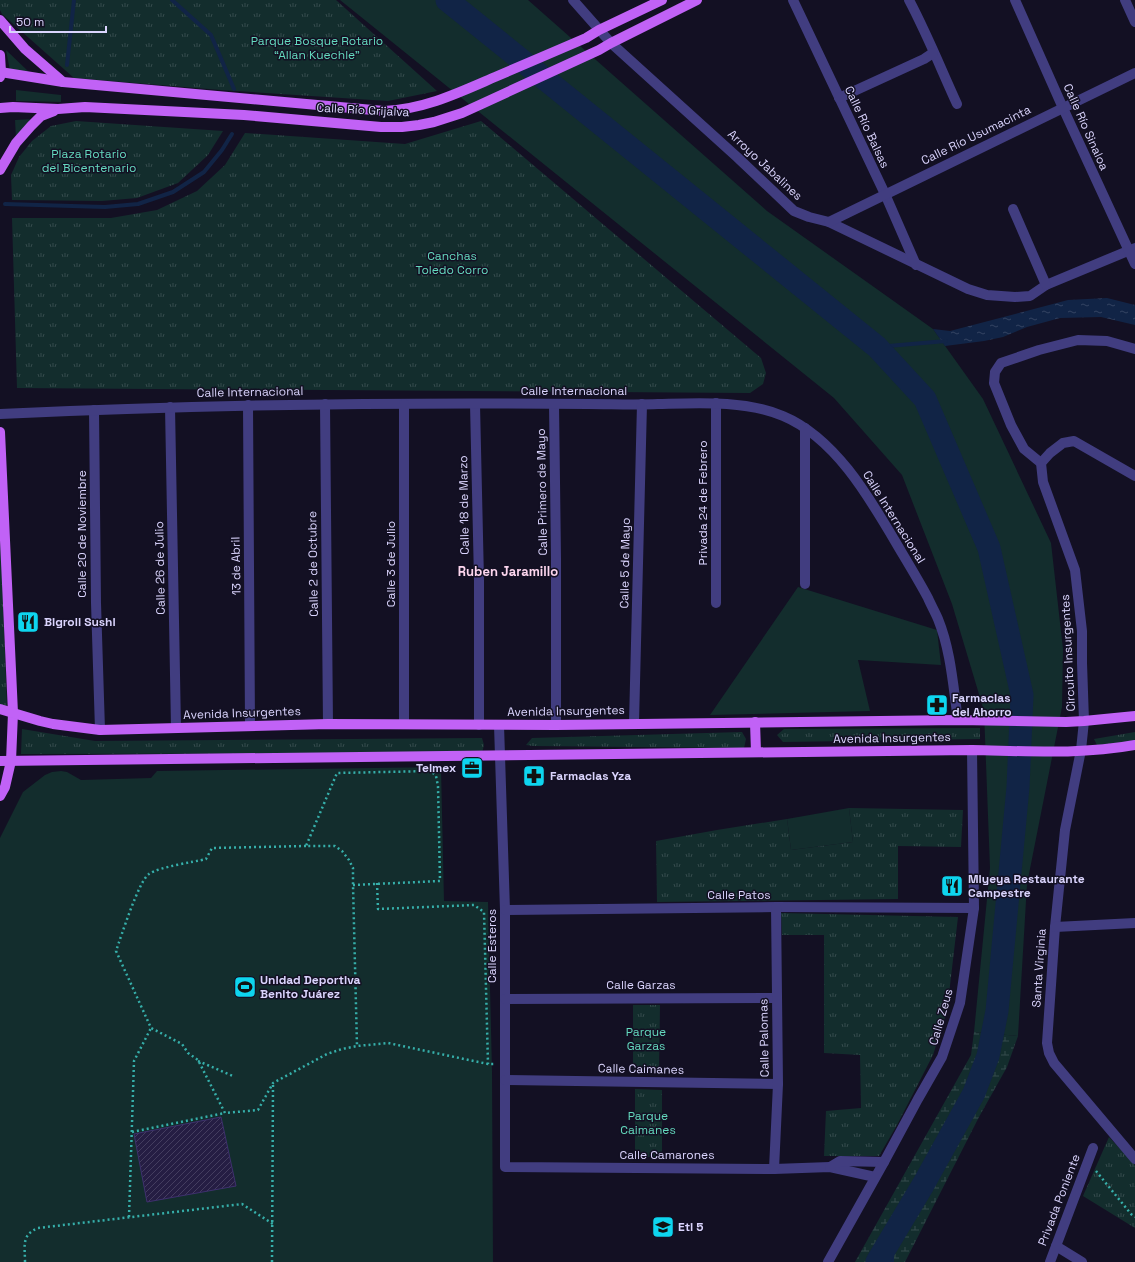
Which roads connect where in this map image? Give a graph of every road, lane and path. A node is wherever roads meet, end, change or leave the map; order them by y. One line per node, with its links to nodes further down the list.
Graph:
1 (573, 0): 10 (street, Arroyo Jabalines)
2 (662, 0): 10 (main road, Calle Río Grijalva)
3 (697, 0): 11 (main road, Calle Río Grijalva)
4 (793, 0): 17 (street, Calle Río Balsas)
5 (909, 0): 12 (street)
6 (1016, 0): 20 (street, Calle Río Sinaloa)
7 (1125, 0): 9 (street)
8 (0, 20): 16 (main road)
9 (1135, 22)
10 (599, 30): 11 (street, Arroyo Jabalines); 16 (main road, Calle Río Grijalva)
11 (611, 43): 21 (main road, Calle Río Grijalva); 25 (street, Arroyo Jabalines)
12 (933, 52): 17 (street); 18 (street)
13 (0, 55): 15 (main road)
14 (1135, 73): 20 (street, Calle Río Usumacinta)
15 (0, 74): 16 (main road, Calle Río Grijalva)
16 (63, 82)
17 (839, 98): 23 (street, Calle Río Balsas)
18 (957, 104)
19 (0, 108): 21 (main road, Calle Río Grijalva)
20 (1063, 108): 23 (street, Calle Río Usumacinta); 26 (street, Calle Río Sinaloa)
21 (58, 109): 22 (main road)
22 (0, 170)
23 (884, 194): 25 (street, Calle Río Usumacinta); 28 (street, Calle Río Balsas)
24 (1013, 209): 29 (street)
25 (829, 222): 28 (street, Arroyo Jabalines)
26 (1132, 249): 27 (street, Calle Río Sinaloa); 29 (street, Arroyo Jabalines)
27 (1135, 264)
28 (916, 265): 29 (street, Arroyo Jabalines)
29 (1046, 285)
30 (1135, 349): 43 (street)
31 (716, 403): 36 (street, Calle Internacional); 41 (street, Calle Internacional); 46 (street, Privada 24 de Febrero)
32 (325, 404): 33 (street, Calle Internacional); 37 (street, Calle Internacional); 54 (street, Calle 2 de Octubre)
33 (404, 404): 34 (street, Calle Internacional); 55 (street, Calle 3 de Julio)
34 (475, 404): 35 (street, Calle Internacional); 56 (street, Calle 18 de Marzo)
35 (554, 404): 36 (street, Calle Internacional); 58 (street, Calle Primero de Mayo)
36 (642, 404): 53 (street, Calle 5 de Mayo)
37 (248, 405): 38 (street, Calle Internacional); 59 (street, 13 de Abril)
38 (170, 407): 39 (street, Calle Internacional); 60 (street, Calle 26 de Julio)
39 (94, 410): 40 (street, Calle Internacional); 61 (street, Calle 20 de Noviembre)
40 (0, 414)
41 (805, 428): 45 (street); 50 (street, Calle Internacional)
42 (0, 432): 48 (main road)
43 (1041, 464): 44 (street); 51 (street, Circuito Insurgentes)
44 (1135, 476)
45 (805, 584)
46 (716, 603)
47 (0, 709): 48 (main road, Avenida Insurgentes)
48 (12, 713): 61 (main road, Avenida Insurgentes); 67 (main road)
49 (1135, 716): 51 (main road, Avenida Insurgentes)
50 (958, 720): 51 (main road, Avenida Insurgentes); 52 (main road, Avenida Insurgentes)
51 (1084, 721): 64 (street, Circuito Insurgentes)
52 (755, 722): 53 (main road, Avenida Insurgentes); 65 (main road)
53 (634, 723): 58 (main road, Avenida Insurgentes)
54 (328, 724): 55 (main road, Avenida Insurgentes); 59 (main road, Avenida Insurgentes)
55 (404, 724): 56 (main road, Avenida Insurgentes)
56 (479, 725): 57 (main road, Avenida Insurgentes)
57 (499, 725): 58 (main road, Avenida Insurgentes); 66 (street, Calle Esteros)
58 (556, 725)
59 (250, 726): 60 (main road, Avenida Insurgentes)
60 (176, 728): 61 (main road, Avenida Insurgentes)
61 (100, 730)
62 (1135, 745): 64 (main road, Avenida Insurgentes)
63 (972, 750): 64 (main road, Avenida Insurgentes); 65 (main road, Avenida Insurgentes); 74 (street, Calle Zeus)
64 (1081, 750): 77 (street, Santa Virginia)
65 (756, 752): 66 (main road, Avenida Insurgentes)
66 (500, 755): 67 (main road, Avenida Insurgentes); 75 (street, Calle Esteros)
67 (11, 760): 68 (main road, Avenida Insurgentes); 69 (main road)
68 (0, 761)
69 (0, 796)
70 (306, 846): 71 (path); 72 (path); 80 (path)
71 (377, 883): 72 (path); 83 (path)
72 (353, 885): 81 (path)
73 (776, 908): 74 (street, Calle Patos); 75 (street, Calle Patos); 78 (street, Calle Palomas)
74 (974, 908): 93 (street, Calle Zeus)
75 (505, 910): 79 (street, Calle Esteros)
76 (1135, 923): 77 (street)
77 (1055, 927): 92 (street, Santa Virginia)
78 (776, 998): 79 (street, Calle Garzas); 88 (street, Calle Palomas)
79 (505, 999): 84 (street, Calle Esteros)
80 (151, 1028): 82 (path); 90 (path)
81 (357, 1046): 83 (path); 87 (path)
82 (198, 1060): 85 (path); 89 (path)
83 (488, 1064): 84 (path)
84 (504, 1064): 86 (street, Calle Esteros)
85 (233, 1076)
86 (505, 1080): 88 (street, Calle Caimanes); 94 (street, Calle Esteros)
87 (273, 1083): 89 (path); 101 (path)
88 (778, 1084): 96 (street, Calle Palomas)
89 (225, 1112): 90 (path)
90 (132, 1132): 99 (path)
91 (1093, 1148): 102 (street, Privada Poniente)
92 (1135, 1159)
93 (884, 1162): 95 (street, Calle Camarones); 98 (street, Calle Zeus)
94 (505, 1167): 96 (street, Calle Camarones)
95 (830, 1167): 96 (street, Calle Camarones); 98 (street, Calle Camarones)
96 (774, 1169)
97 (1096, 1171): 100 (path)
98 (875, 1178): 105 (street, Calle Zeus)
99 (129, 1217): 101 (path); 103 (path)
100 (1135, 1217)
101 (273, 1224): 104 (path)
102 (1056, 1246): 106 (street, Privada Poniente); 107 (street)
103 (25, 1262)
104 (272, 1262)
105 (828, 1262)
106 (1050, 1262)
107 (1082, 1262)

